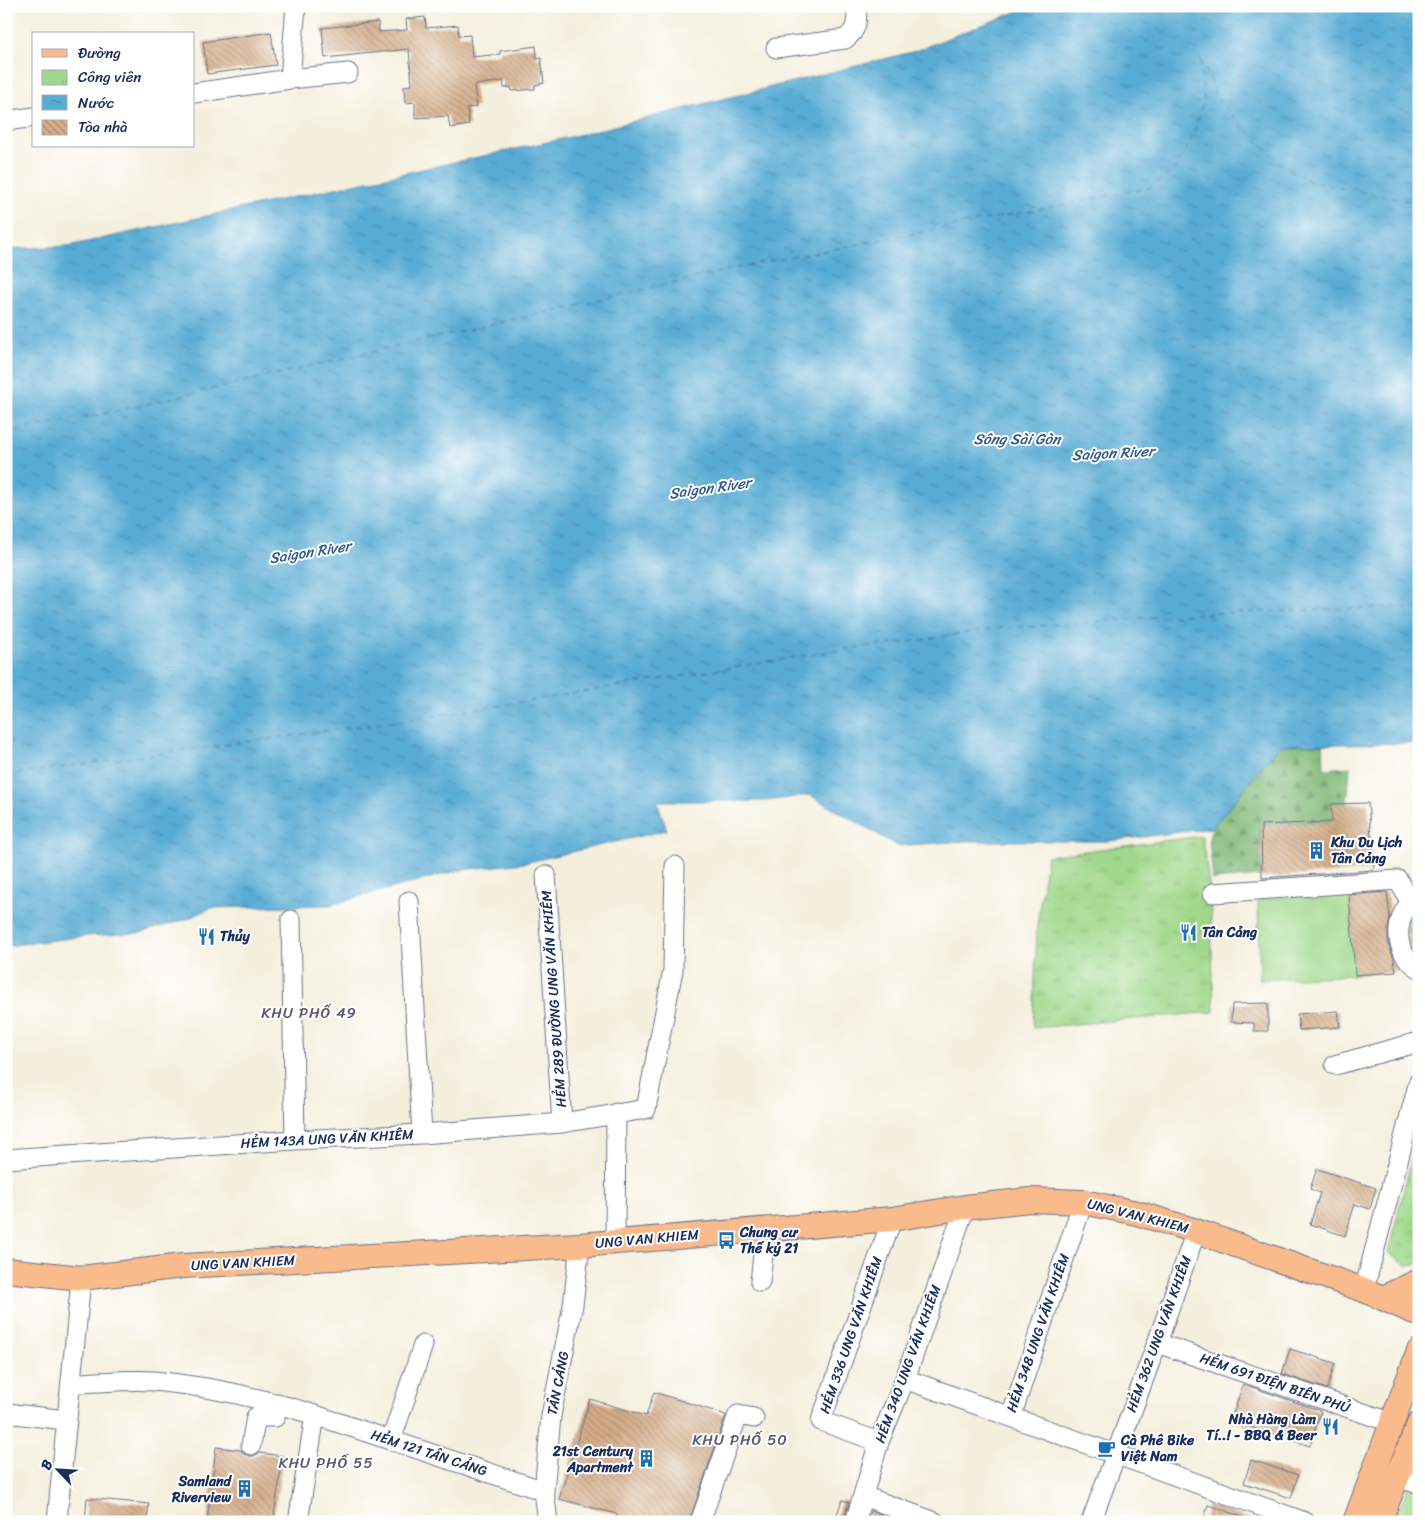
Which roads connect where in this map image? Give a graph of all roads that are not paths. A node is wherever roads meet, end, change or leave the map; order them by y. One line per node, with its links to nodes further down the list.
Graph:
1 (296, 6): 5 (street)
2 (856, 6): 3 (street)
3 (776, 48)
4 (348, 74): 5 (street)
5 (290, 79): 6 (street)
6 (195, 94)
7 (32, 117): 8 (street)
8 (6, 121)
9 (675, 866): 19 (street, HẺM 143A UNG VĂN KHIÊM)
10 (546, 875): 20 (street, HẺM 289 ĐƯỜNG UNG VĂN KHIÊM)
11 (1213, 892): 12 (street)
12 (1414, 897): 15 (street)
13 (409, 901): 21 (street)
14 (291, 920): 22 (street)
15 (1419, 968)
16 (1419, 1042): 17 (street)
17 (1335, 1065)
18 (1419, 1081): 35 (street)
19 (616, 1113): 20 (street, HẺM 143A UNG VĂN KHIÊM); 29 (street)
20 (562, 1123): 21 (street, HẺM 143A UNG VĂN KHIÊM)
21 (422, 1134): 22 (street, HẺM 143A UNG VĂN KHIÊM)
22 (295, 1140): 23 (street, HẺM 143A UNG VĂN KHIÊM)
23 (6, 1159)
24 (1083, 1202): 25 (main road, UNG VAN KHIEM); 28 (main road, UNG VAN KHIEM); 45 (street, HẺM 348 UNG VĂN KHIÊM)
25 (965, 1206): 26 (main road, UNG VAN KHIEM); 40 (street, HẺM 340 UNG VĂN KHIÊM)
26 (892, 1219): 27 (main road, UNG VAN KHIEM); 51 (street, HẺM 336 UNG VĂN KHIÊM)
27 (766, 1229): 29 (main road, UNG VAN KHIEM); 33 (street)
28 (1196, 1231): 35 (main road, UNG VAN KHIEM); 37 (street, HẺM 362 UNG VĂN KHIÊM)
29 (615, 1241): 30 (main road, UNG VAN KHIEM)
30 (580, 1245): 32 (main road, UNG VAN KHIEM); 56 (street, TÂN CẢNG)
31 (6, 1270): 32 (main road, UNG VAN KHIEM)
32 (81, 1278): 41 (street)
33 (760, 1282)
34 (1419, 1282): 35 (main road)
35 (1375, 1293): 36 (main road, UNG VAN KHIEM)
36 (1419, 1314)
37 (1157, 1343): 48 (street, HẺM 691 ĐIỆN BIÊN PHỦ); 53 (street, HẺM 362 UNG VĂN KHIÊM)
38 (424, 1345): 50 (street)
39 (1419, 1351): 48 (main road)
40 (905, 1379): 45 (street, HẺM 348 UNG VĂN KHIÊM); 51 (street, HẺM 340 UNG VĂN KHIÊM)
41 (72, 1383): 42 (street, HẺM 121 TÂN CẢNG); 47 (street)
42 (278, 1404): 44 (street, HẺM 121 TÂN CẢNG); 52 (street)
43 (6, 1413): 47 (street)
44 (315, 1415): 50 (street, HẺM 121 TÂN CẢNG); 59 (street)
45 (1011, 1417): 53 (street)
46 (754, 1418): 61 (street)
47 (66, 1420): 58 (street)
48 (1393, 1423): 66 (main road)
49 (1419, 1424): 54 (main road)
50 (391, 1441): 56 (street, HẺM 121 TÂN CẢNG)
51 (879, 1442): 57 (street, HẺM 340 UNG VĂN KHIÊM)
52 (251, 1445)
53 (1115, 1454): 64 (street, HẺM 362 UNG VĂN KHIÊM); 65 (street)
54 (1396, 1477): 55 (street); 67 (main road)
55 (1419, 1484)
56 (544, 1491): 60 (street, TÂN CẢNG)
57 (863, 1496): 62 (street, HẺM 340 UNG VĂN KHIÊM); 63 (street)
58 (57, 1522)
59 (298, 1522)
60 (548, 1522)
61 (700, 1522)
62 (855, 1522)
63 (935, 1522)
64 (1091, 1522)
65 (1305, 1522)
66 (1355, 1522)
67 (1379, 1522)

